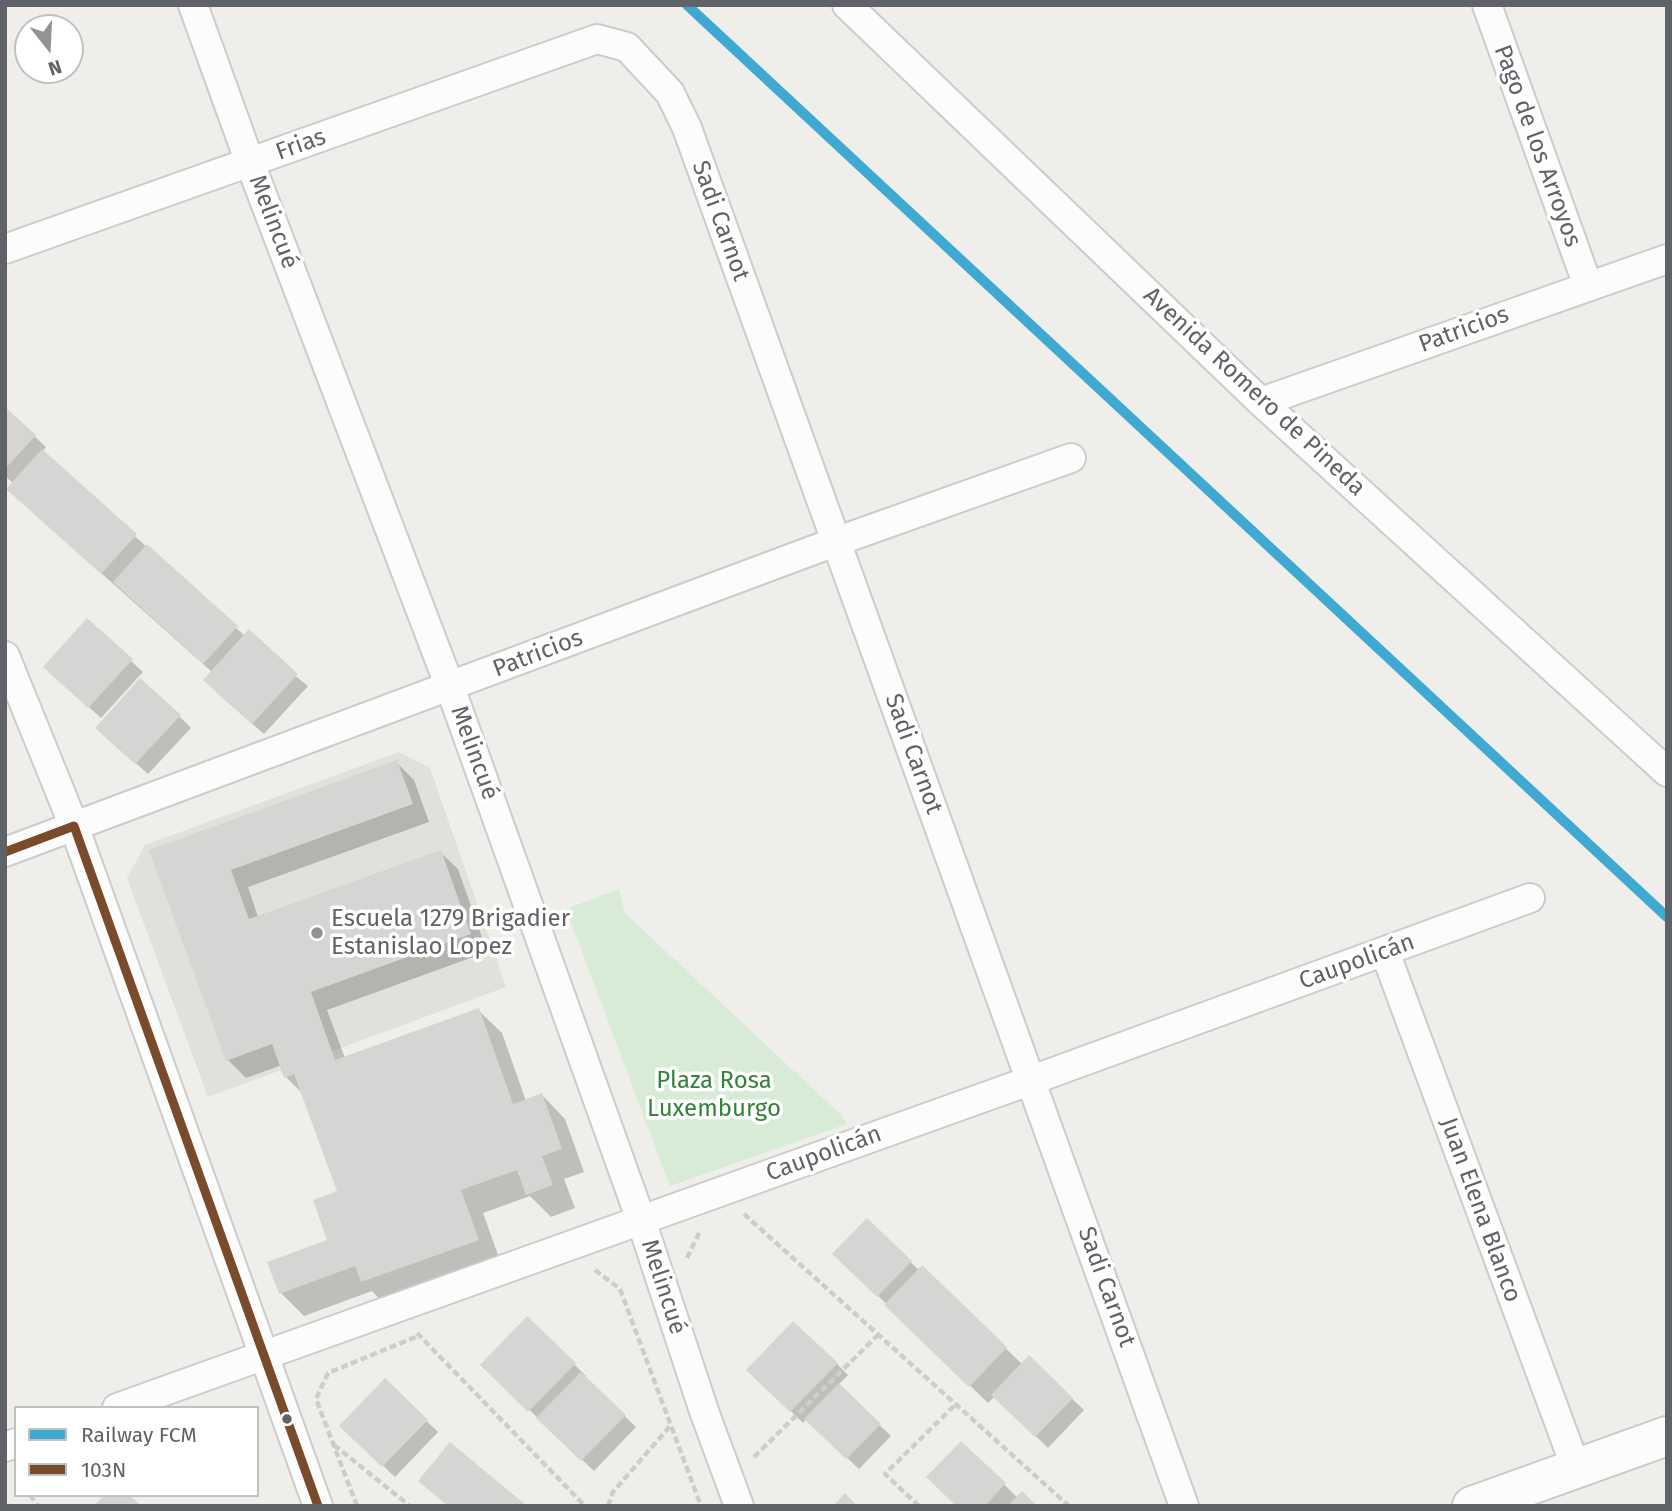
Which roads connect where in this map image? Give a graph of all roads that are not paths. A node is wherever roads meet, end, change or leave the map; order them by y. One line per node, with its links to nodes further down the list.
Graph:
1 (193, 5): 5 (street, Melincué)
2 (847, 5): 9 (street, Avenida Romero de Pineda)
3 (1487, 5): 8 (street, Pago de los Arroyos)
4 (597, 39): 5 (street, Frias); 11 (street, Sadi Carnot)
5 (250, 163): 6 (street, Frias); 13 (street, Melincué)
6 (5, 249)
7 (1667, 259): 8 (street, Patricios)
8 (1588, 286): 9 (street, Patricios)
9 (1261, 402): 14 (street, Avenida Romero de Pineda)
10 (1071, 458): 11 (street, Patricios)
11 (835, 542): 13 (street, Patricios); 19 (street, Sadi Carnot)
12 (5, 656): 15 (street)
13 (450, 687): 15 (street, Patricios); 20 (street, Melincué)
14 (1667, 772)
15 (74, 826): 16 (street, Patricios); 21 (street)
16 (5, 852)
17 (1530, 898): 18 (street, Caupolicán)
18 (1385, 952): 19 (street, Caupolicán); 24 (street, Juan Elena Blanco)
19 (1032, 1080): 20 (street, Caupolicán); 27 (street, Sadi Carnot)
20 (641, 1220): 21 (street, Caupolicán); 26 (street, Melincué)
21 (265, 1356): 22 (street, Caupolicán); 25 (street)
22 (123, 1406)
23 (1667, 1436): 24 (main road)
24 (1576, 1468): 28 (main road)
25 (318, 1506)
26 (739, 1506)
27 (1184, 1506)
28 (1472, 1506)

